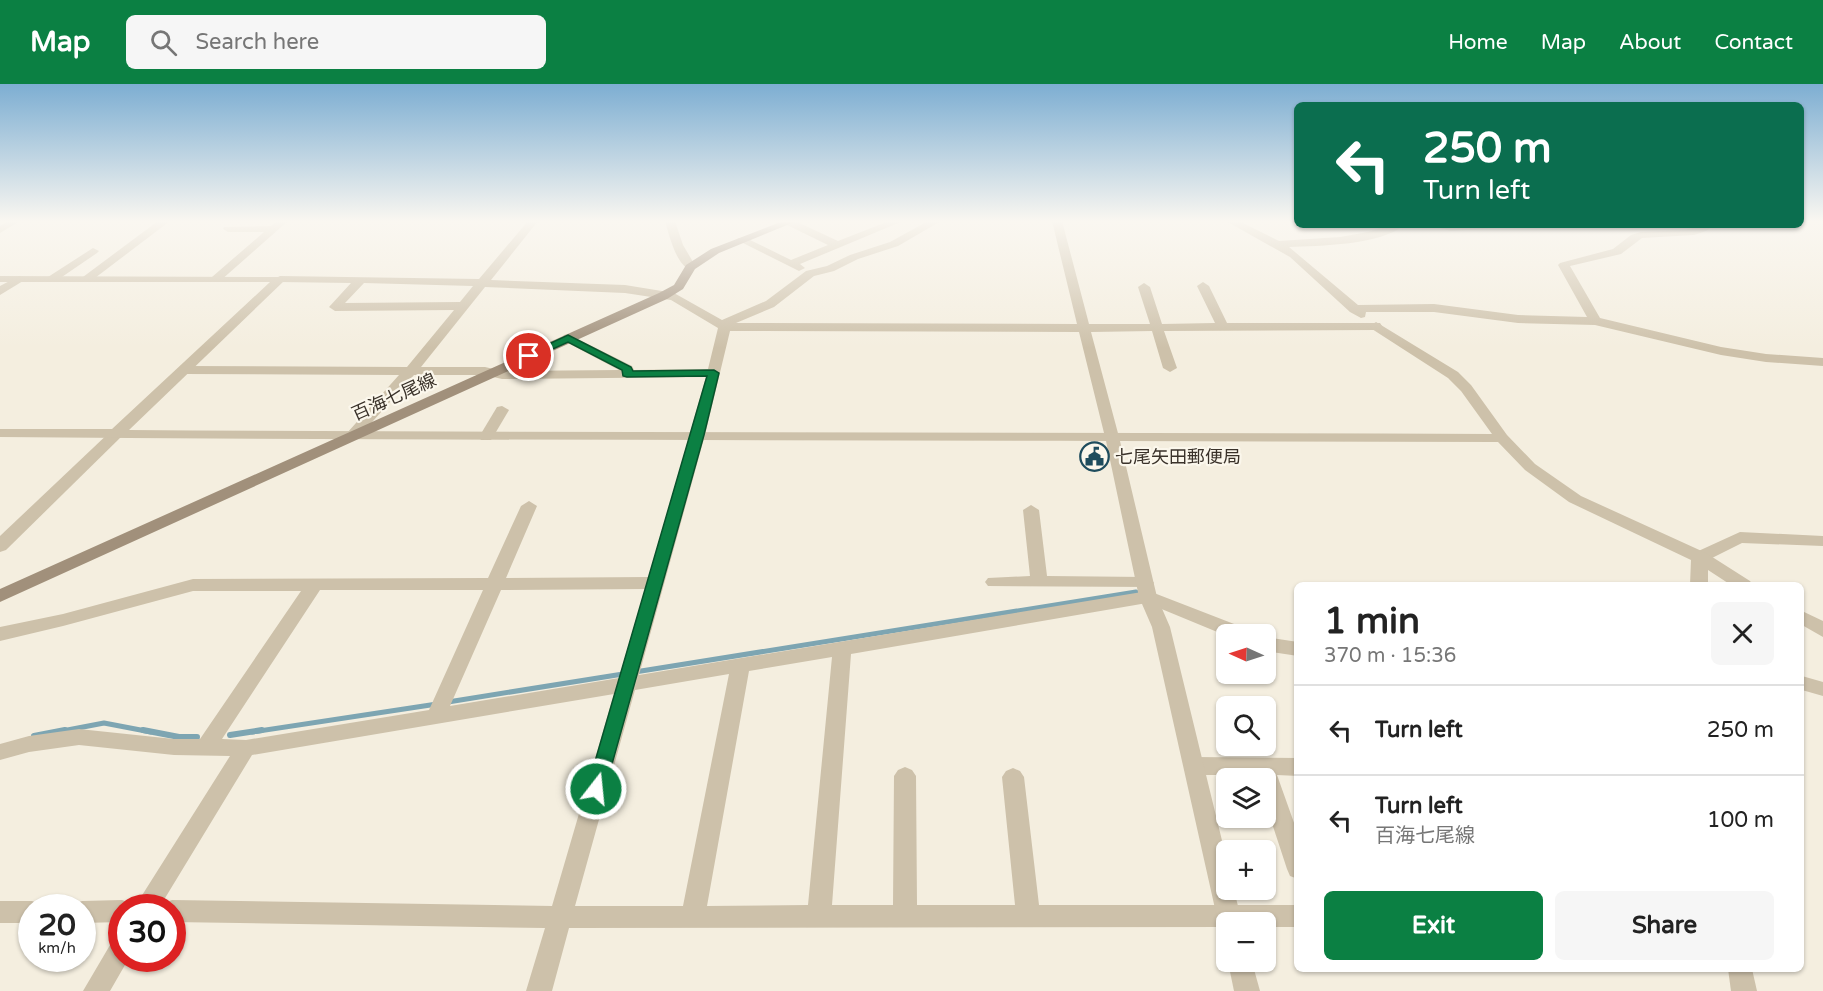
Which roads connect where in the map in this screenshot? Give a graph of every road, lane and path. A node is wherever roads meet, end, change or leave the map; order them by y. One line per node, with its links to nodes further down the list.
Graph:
1 (75, 263): 16 (street)
2 (108, 263): 17 (street)
3 (234, 263): 18 (street)
4 (499, 263): 21 (street)
5 (688, 263): 12 (street)
6 (696, 263): 12 (main road, 百海七尾線)
7 (841, 263): 13 (street)
8 (1068, 263): 33 (street)
9 (1303, 263): 27 (street)
10 (1567, 263): 28 (street)
11 (791, 264): 13 (street)
12 (690, 267): 25 (main road, 百海七尾線)
13 (810, 273): 29 (street)
14 (0, 279): 15 (street)
15 (19, 279): 16 (street); 24 (street)
16 (52, 279): 17 (street)
17 (87, 279): 18 (street)
18 (216, 279): 19 (street)
19 (280, 279): 20 (street); 37 (street)
20 (361, 279): 21 (street); 26 (street)
21 (482, 284): 25 (street); 26 (street)
22 (1203, 286): 32 (street)
23 (1144, 287): 31 (street)
24 (0, 291)
25 (663, 296): 29 (street); 34 (main road, 百海七尾線)
26 (464, 306): 38 (street)
27 (1354, 309): 28 (street); 30 (street)
28 (1595, 321): 35 (street)
29 (723, 326): 33 (street); 40 (street)
30 (1376, 326): 32 (street); 49 (street)
31 (1156, 327): 32 (street); 33 (street); 36 (street)
32 (1223, 327)
33 (1085, 328): 48 (street)
34 (568, 338): 39 (main road, 百海七尾線); 41 (street)
35 (1823, 362)
36 (1170, 368)
37 (184, 370): 38 (street); 44 (street)
38 (411, 370): 39 (street); 46 (street)
39 (490, 373): 41 (street); 46 (main road, 百海七尾線)
40 (714, 373): 41 (street); 45 (street)
41 (627, 374)
42 (502, 410): 47 (street)
43 (0, 433): 44 (street)
44 (117, 433): 46 (street); 53 (street)
45 (698, 435): 47 (street); 48 (street); 60 (street)
46 (352, 436): 47 (street); 63 (main road, 百海七尾線)
47 (486, 437)
48 (1112, 437): 49 (street); 62 (street)
49 (1502, 438): 54 (street)
50 (529, 506): 59 (street)
51 (1031, 510): 56 (street)
52 (1823, 541): 54 (street)
53 (0, 546)
54 (1701, 557): 57 (street); 58 (street)
55 (994, 582): 56 (street)
56 (1039, 582): 62 (street)
57 (1699, 582)
58 (1739, 582)
59 (495, 583): 60 (street); 61 (street); 75 (street)
60 (655, 583): 72 (street)
61 (315, 584): 67 (street); 76 (street)
62 (1147, 590): 65 (street); 69 (street); 79 (street)
63 (0, 596)
64 (1804, 618): 66 (street)
65 (1220, 624)
66 (1823, 630)
67 (0, 634)
68 (1276, 646): 70 (street)
69 (843, 647): 71 (street); 90 (street)
70 (1294, 649)
71 (741, 664): 72 (street); 95 (street)
72 (628, 676): 75 (street); 94 (street)
73 (1804, 684): 74 (street)
74 (1823, 689)
75 (436, 715): 77 (street)
76 (206, 747): 77 (street); 78 (street)
77 (246, 748): 85 (street)
78 (0, 752)
79 (1194, 766): 80 (street); 89 (street)
80 (1264, 767): 81 (street); 84 (street)
81 (1294, 767)
82 (905, 776): 91 (street)
83 (1013, 777): 92 (street)
84 (1294, 857)
85 (155, 894)
86 (186, 911): 94 (street)
87 (0, 912): 88 (street)
88 (18, 912)
89 (1227, 912)
90 (819, 916): 91 (street); 95 (street)
91 (905, 916): 92 (street)
92 (1028, 916): 97 (street)
93 (1294, 916): 96 (street)
94 (560, 917): 95 (street); 102 (street)
95 (693, 917)
96 (1276, 917)
97 (1216, 919)
98 (108, 971): 101 (street)
99 (1243, 972): 103 (street)
100 (1741, 972): 104 (street)
101 (96, 991)
102 (539, 991)
103 (1248, 991)
104 (1744, 991)

